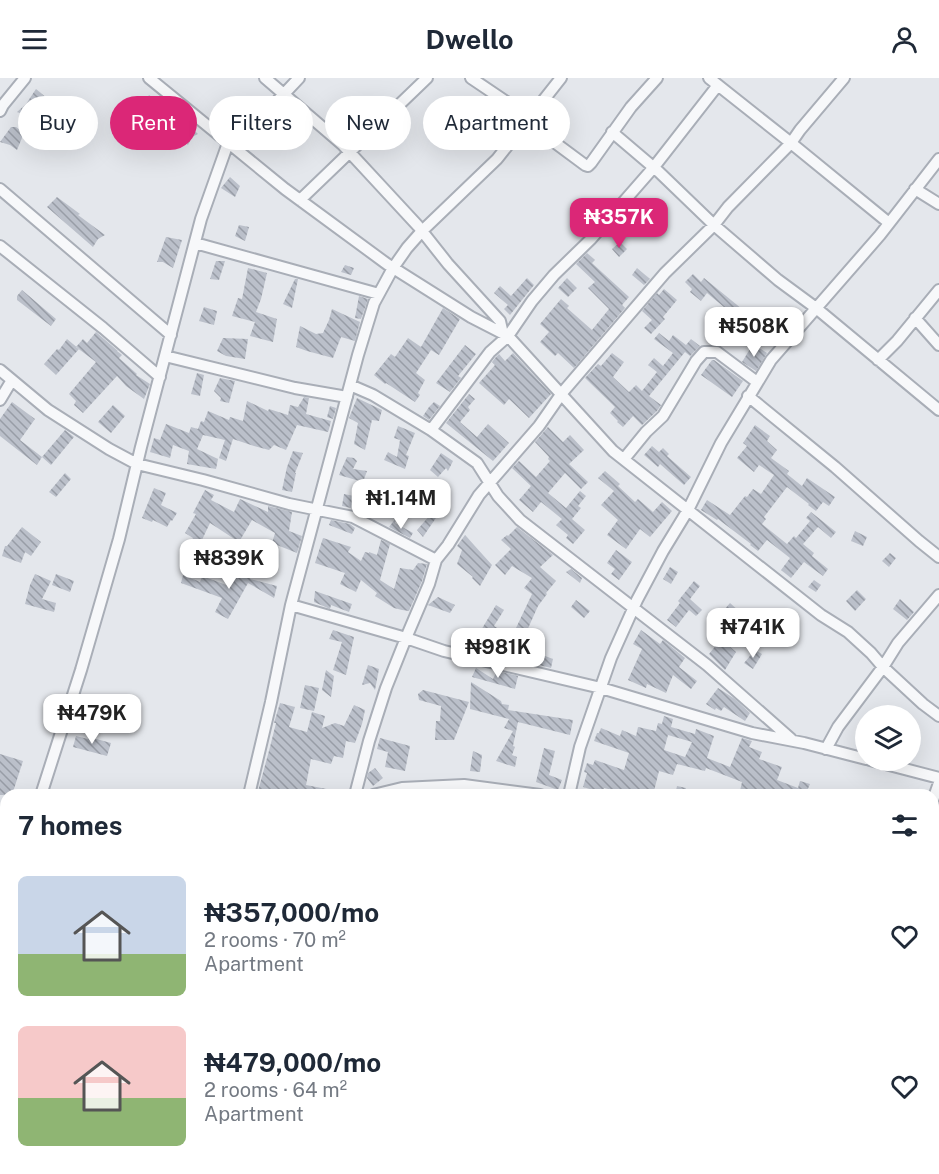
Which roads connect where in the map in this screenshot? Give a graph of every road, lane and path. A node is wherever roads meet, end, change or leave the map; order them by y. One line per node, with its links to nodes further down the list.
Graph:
1 (25, 78): 15 (street)
2 (150, 78): 16 (street)
3 (265, 78): 12 (street)
4 (299, 78): 12 (street)
5 (427, 78): 23 (street)
6 (471, 78): 13 (street)
7 (561, 78): 14 (street)
8 (657, 78): 17 (street)
9 (709, 78): 11 (street)
10 (844, 78): 18 (street)
11 (718, 85): 18 (street); 25 (street)
12 (283, 94): 23 (street)
13 (498, 96)
14 (547, 96)
15 (1, 107)
16 (209, 127)
17 (612, 132): 22 (street); 25 (street)
18 (791, 143): 30 (street); 31 (street)
19 (229, 150): 33 (street)
20 (237, 150): 28 (street)
21 (504, 150): 32 (street)
22 (565, 150)
23 (350, 152): 28 (street); 32 (street)
24 (939, 159): 27 (street)
25 (654, 167): 31 (street); 41 (street)
26 (0, 189): 40 (street)
27 (915, 189): 29 (street); 30 (street)
28 (300, 200): 35 (street)
29 (939, 204)
30 (889, 224): 38 (street)
31 (714, 225): 38 (street); 50 (street)
32 (422, 231): 35 (street); 41 (street)
33 (195, 243): 37 (street); 40 (street)
34 (0, 246): 46 (street)
35 (393, 268): 37 (street); 41 (street)
36 (939, 290): 39 (street)
37 (379, 294): 49 (street)
38 (816, 308): 44 (street); 48 (street)
39 (915, 318): 42 (street); 44 (street)
40 (171, 335): 43 (street)
41 (506, 335): 50 (street); 55 (street)
42 (939, 345)
43 (165, 356): 46 (street); 52 (street)
44 (878, 360): 54 (street)
45 (0, 370): 47 (street)
46 (159, 377): 57 (street)
47 (12, 380): 53 (street); 57 (street)
48 (757, 382): 51 (street); 56 (street)
49 (350, 385): 52 (street); 55 (street)
50 (562, 393): 56 (street); 58 (street)
51 (748, 396): 60 (street); 61 (street)
52 (347, 397): 59 (street)
53 (0, 400)
54 (939, 410)
55 (431, 430): 58 (street)
56 (624, 459): 60 (street)
57 (137, 464): 59 (street); 75 (street)
58 (489, 482): 62 (street); 65 (street)
59 (316, 510): 62 (street); 64 (street)
60 (688, 510): 65 (street); 67 (street)
61 (939, 557)
62 (436, 560): 66 (street)
63 (939, 595): 67 (street)
64 (291, 605): 66 (street); 76 (street)
65 (633, 609): 68 (street); 70 (street)
66 (406, 638): 68 (street); 77 (street)
67 (883, 667): 69 (street); 71 (street)
68 (601, 688): 70 (street); 80 (street)
69 (939, 716)
70 (793, 741): 71 (street)
71 (826, 749): 72 (street)
72 (855, 756)
73 (912, 771): 74 (street)
74 (939, 778)
75 (43, 789)
76 (250, 789)
77 (357, 789)
78 (398, 789): 79 (street)
79 (494, 789)
80 (570, 789)

